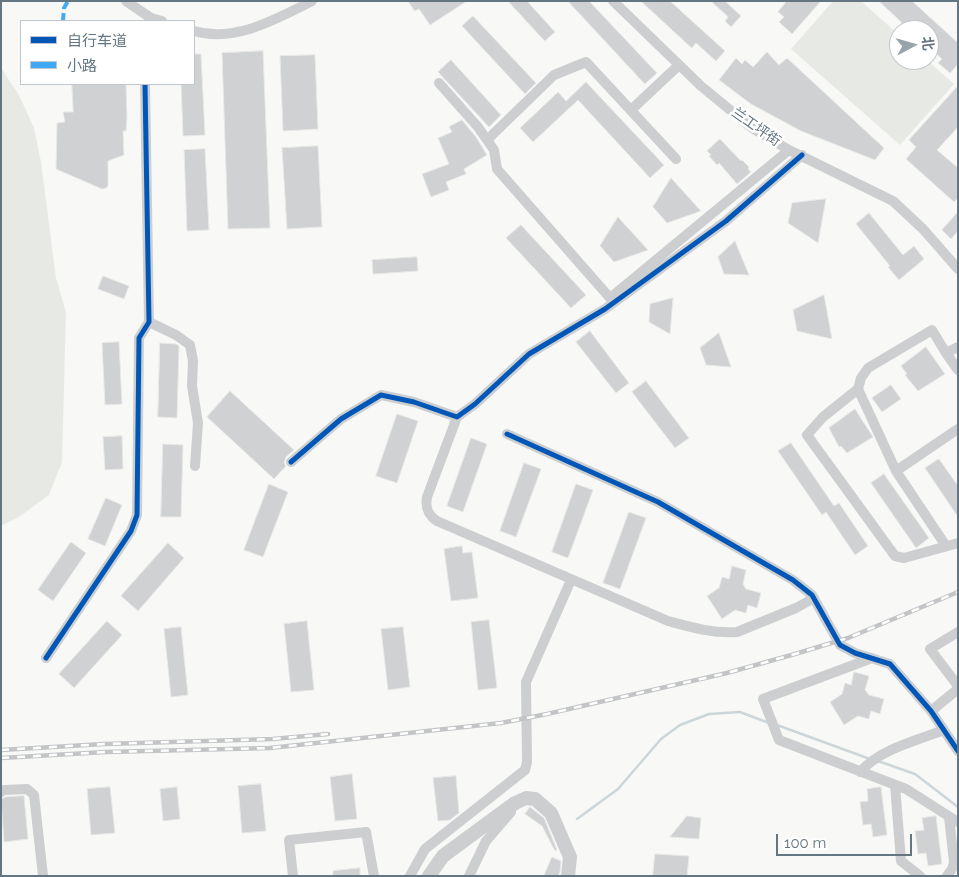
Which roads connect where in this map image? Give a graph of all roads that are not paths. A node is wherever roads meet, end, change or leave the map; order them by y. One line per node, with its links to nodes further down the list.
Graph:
1 (126, 1): 4 (street)
2 (312, 1): 5 (street)
3 (613, 1): 6 (street, 兰工坪街)
4 (150, 20)
5 (195, 31)
6 (679, 66): 9 (street); 11 (street, 兰工坪街)
7 (439, 83): 10 (street)
8 (145, 85): 15 (street)
9 (632, 110): 10 (street); 13 (street)
10 (487, 140): 11 (street)
11 (789, 150): 12 (street, 兰工坪街)
12 (802, 155): 14 (street, 兰工坪街); 20 (street)
13 (676, 159)
14 (958, 270)
15 (149, 322): 24 (street); 31 (street)
16 (958, 346): 17 (street)
17 (946, 353): 18 (street); 19 (street)
18 (958, 370)
19 (858, 388): 25 (street); 27 (street)
20 (457, 417): 23 (street); 28 (street)
21 (958, 429): 25 (street)
22 (507, 434): 29 (street)
23 (292, 462)
24 (195, 466)
25 (896, 470): 27 (street)
26 (958, 543): 27 (street)
27 (946, 546)
28 (571, 580): 29 (street); 45 (street)
29 (814, 598): 32 (street)
30 (958, 632): 33 (street)
31 (46, 658)
32 (872, 658): 34 (street); 37 (street)
33 (958, 688): 34 (street)
34 (931, 711): 35 (street)
35 (944, 730): 36 (street); 37 (street)
36 (958, 751)
37 (860, 772): 38 (street)
38 (895, 785): 41 (street); 49 (street)
39 (1, 792): 42 (street)
40 (526, 798): 46 (street); 47 (street); 48 (street)
41 (954, 820): 50 (street)
42 (43, 876)
43 (293, 876): 44 (street)
44 (374, 876)
45 (410, 876)
46 (429, 876)
47 (469, 876)
48 (568, 876)
49 (920, 876)
50 (947, 876)

